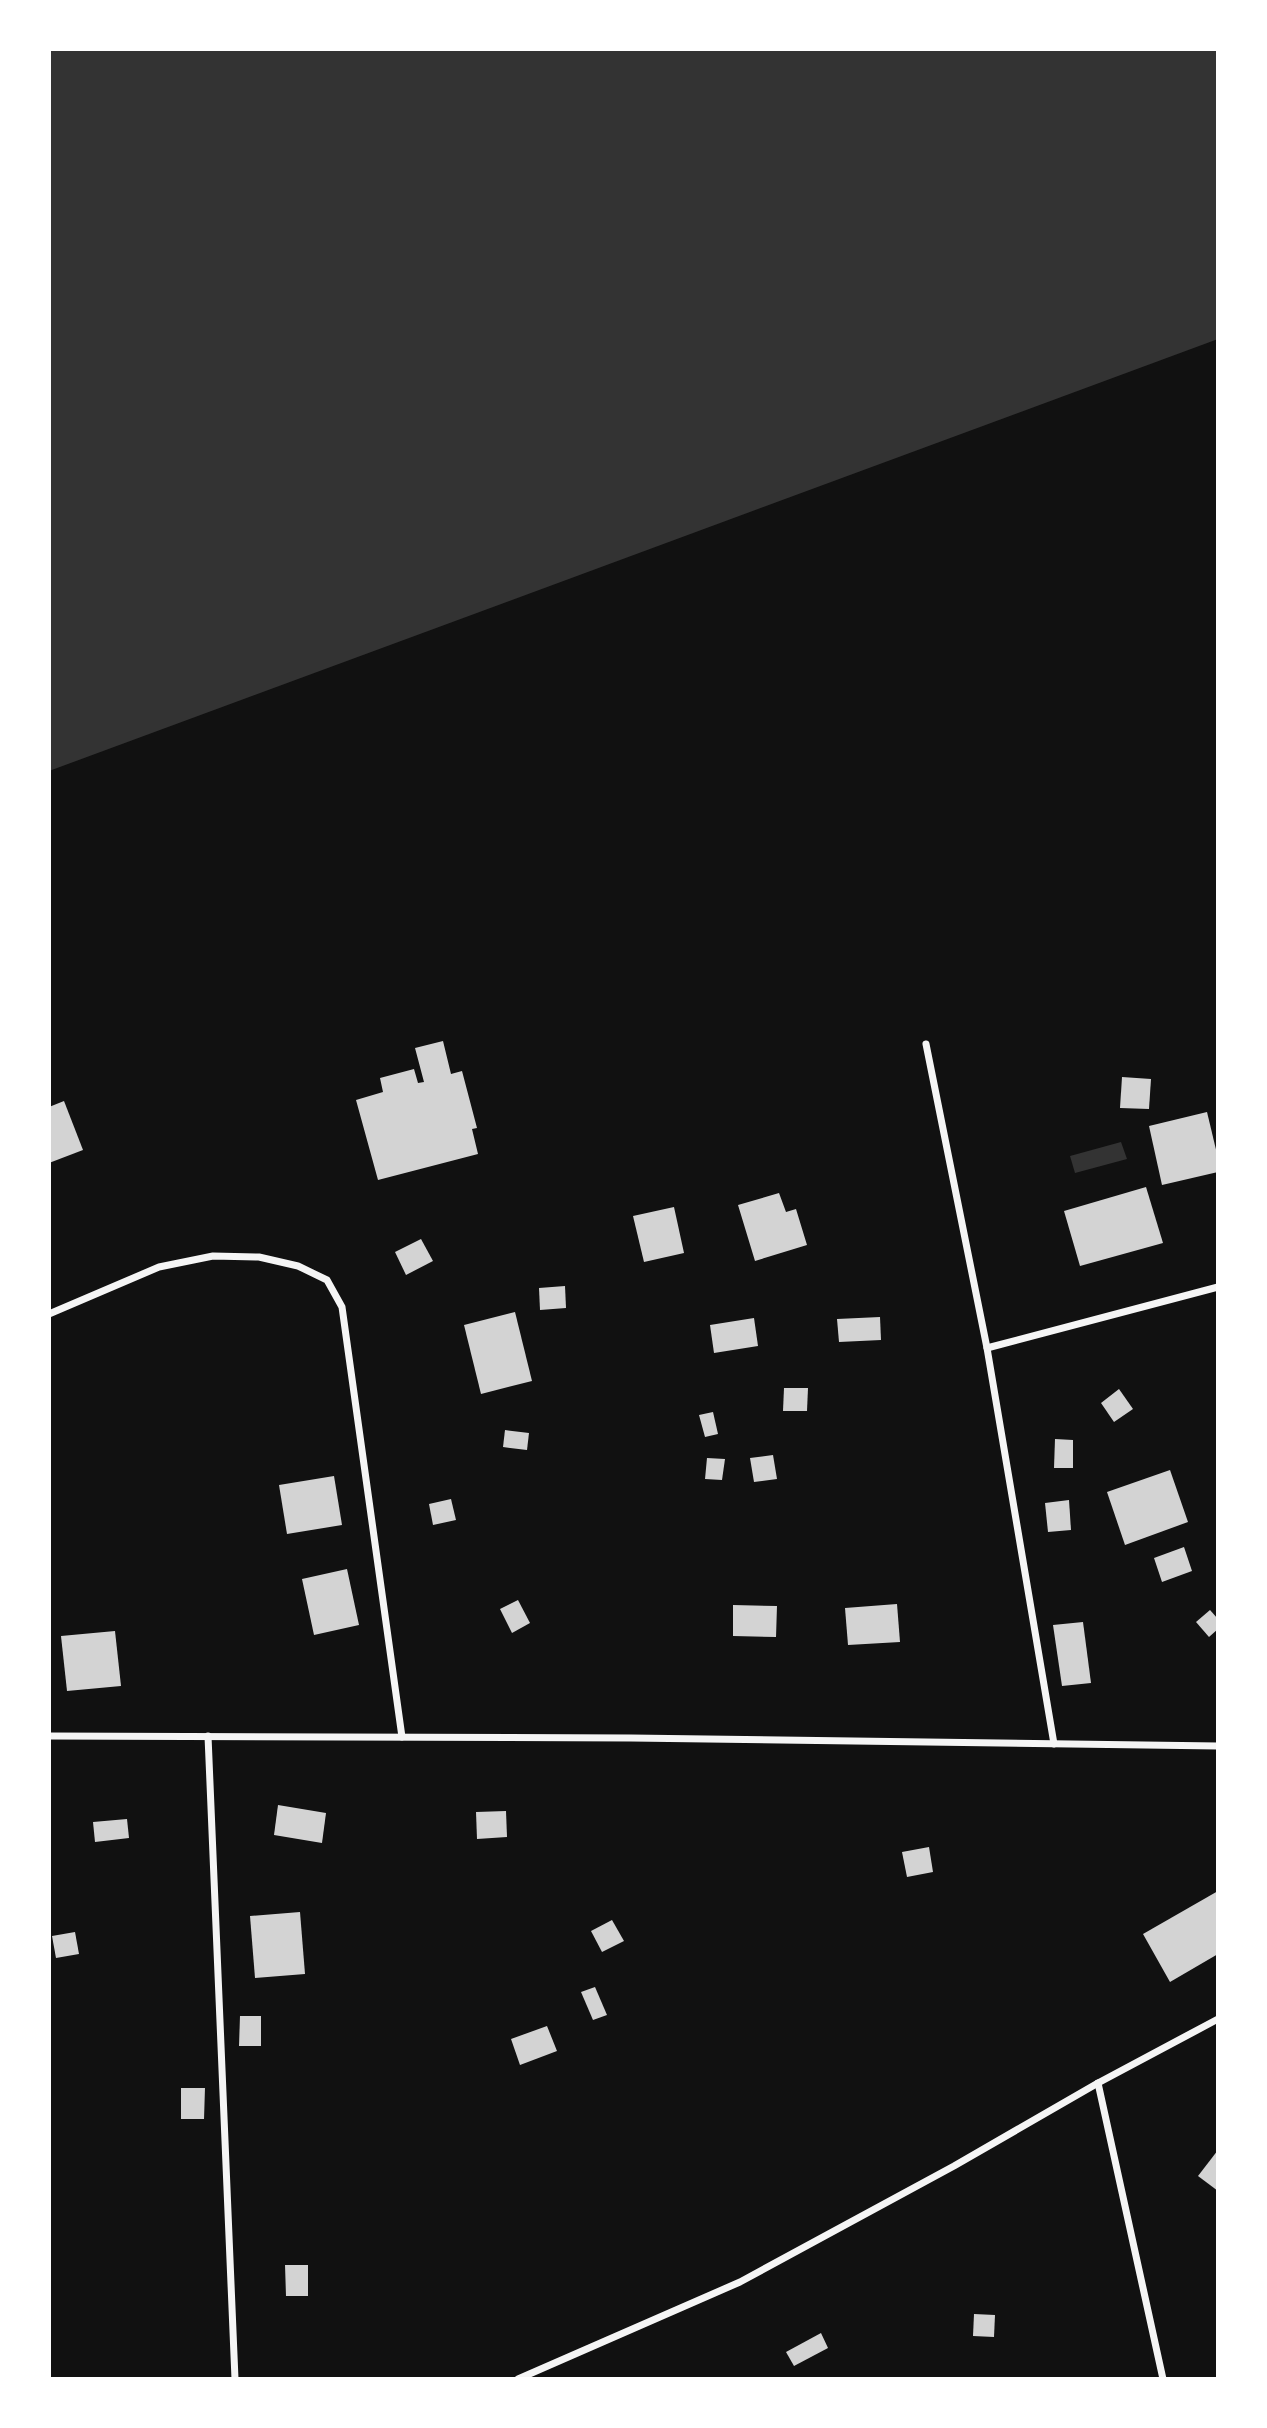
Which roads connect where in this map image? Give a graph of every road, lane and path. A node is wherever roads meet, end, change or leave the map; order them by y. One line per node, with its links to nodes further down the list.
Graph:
1 (926, 1044): 4 (street)
2 (1218, 1287): 4 (street)
3 (49, 1314): 7 (street)
4 (987, 1348): 8 (street)
5 (49, 1736): 6 (street)
6 (208, 1736): 7 (street); 12 (street)
7 (402, 1737): 8 (street)
8 (1054, 1744): 9 (street)
9 (1218, 1746)
10 (1218, 2020): 11 (street)
11 (1098, 2083): 13 (street); 14 (street)
12 (235, 2379)
13 (518, 2379)
14 (1163, 2379)

